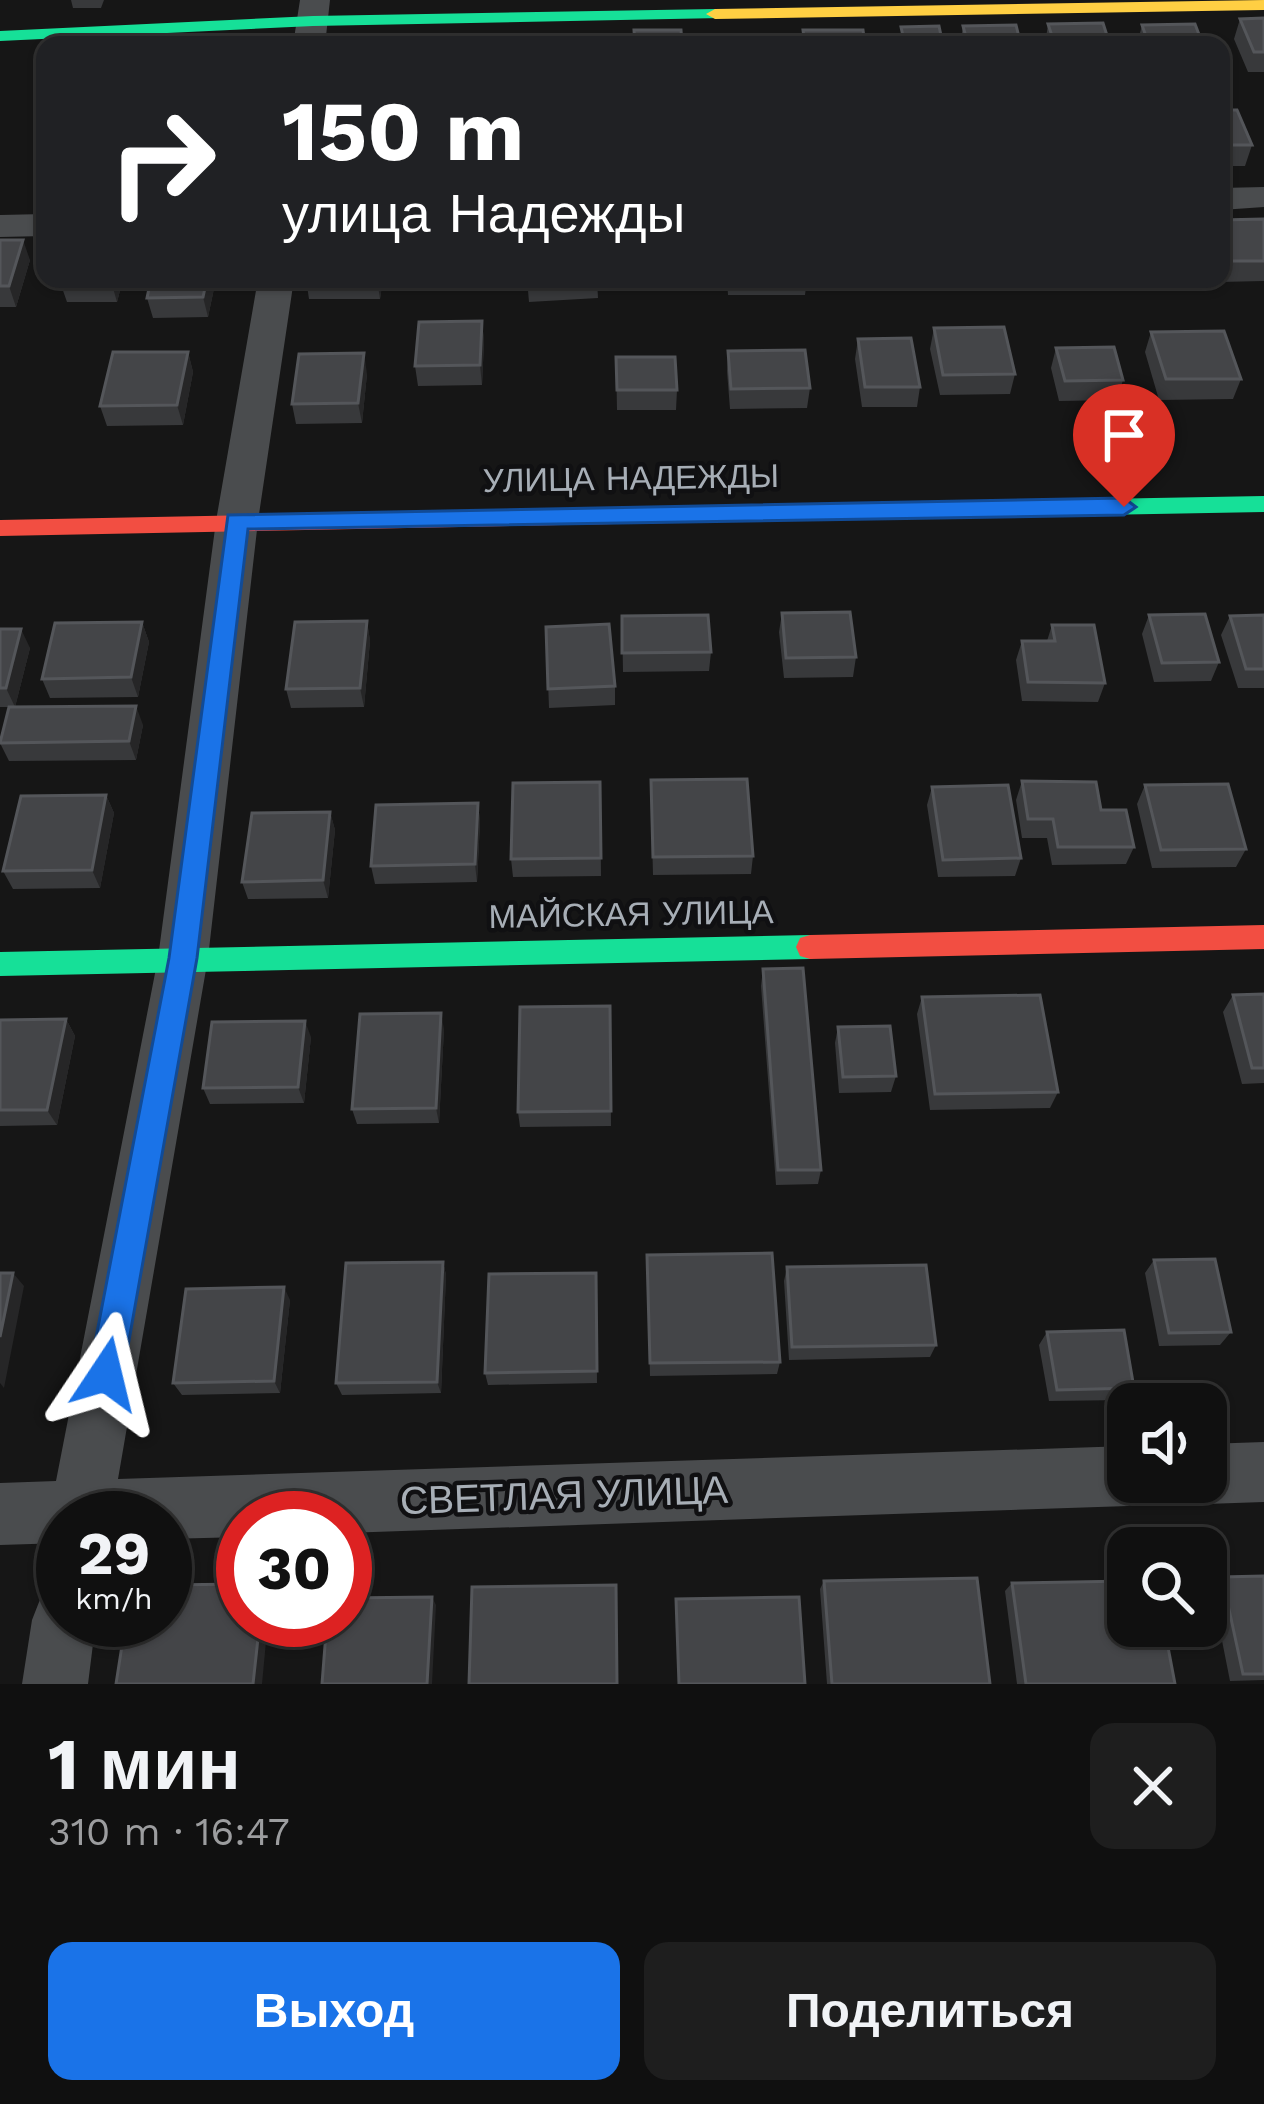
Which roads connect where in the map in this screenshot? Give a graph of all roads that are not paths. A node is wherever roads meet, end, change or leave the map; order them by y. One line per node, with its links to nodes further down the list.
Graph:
1 (1264, 5): 2 (street)
2 (312, 22): 3 (street)
3 (0, 36)
4 (1264, 197): 5 (street)
5 (1230, 199)
6 (36, 225): 7 (street)
7 (0, 226)
8 (275, 288): 10 (street)
9 (1264, 504): 10 (street, УЛИЦА НАДЕЖДЫ)
10 (237, 521): 11 (street, УЛИЦА НАДЕЖДЫ); 13 (street)
11 (0, 528)
12 (1264, 937): 13 (street, МАЙСКАЯ УЛИЦА)
13 (183, 958): 14 (street, МАЙСКАЯ УЛИЦА); 18 (street)
14 (0, 964)
15 (1264, 1472): 16 (street)
16 (1227, 1473)
17 (1107, 1477): 19 (street, СВЕТЛАЯ УЛИЦА)
18 (84, 1491)
19 (192, 1511)
20 (0, 1514): 21 (street, СВЕТЛАЯ УЛИЦА)
21 (36, 1514)
22 (60, 1647): 23 (street)
23 (55, 1684)

